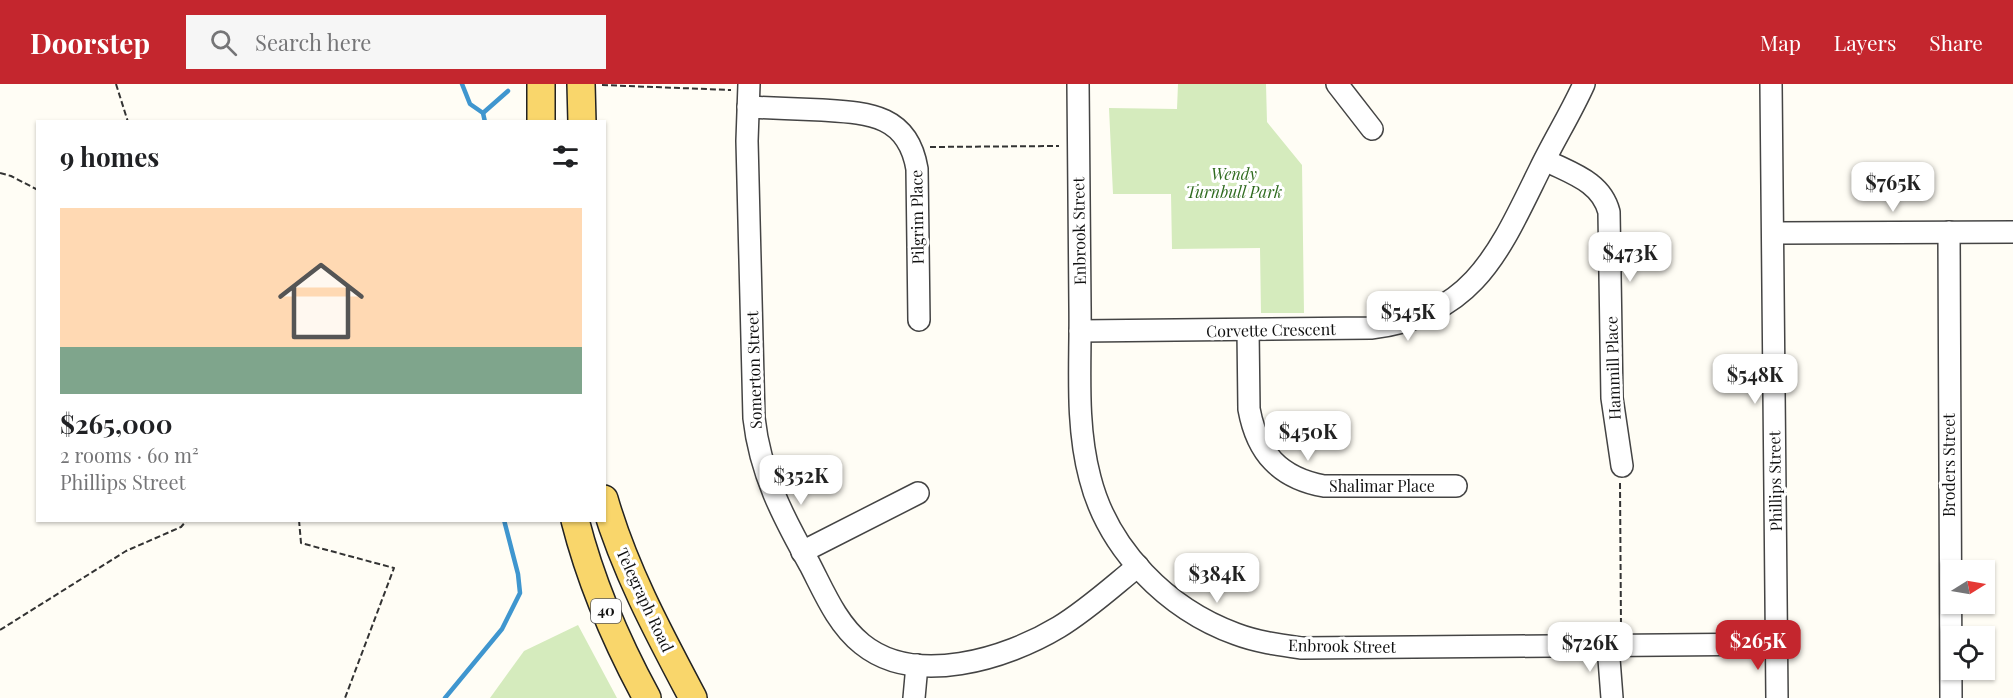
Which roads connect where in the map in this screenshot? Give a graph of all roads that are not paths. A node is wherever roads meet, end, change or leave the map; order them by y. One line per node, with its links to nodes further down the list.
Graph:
1 (541, 84): 8 (main road)
2 (589, 84): 9 (main road)
3 (1078, 84): 17 (street, Enbrook Street)
4 (1337, 84): 10 (street)
5 (1584, 84): 11 (street, Corvette Crescent)
6 (1771, 84): 14 (street, Phillips Street)
7 (749, 94): 15 (street, Pilgrim Place); 23 (street, Somerton Street)
8 (541, 120)
9 (582, 120)
10 (1372, 129)
11 (1545, 160): 16 (street, Corvette Crescent); 18 (street, Hammill Place)
12 (1948, 232): 13 (street); 14 (street); 33 (street, Broders Street)
13 (2013, 232)
14 (1773, 233): 25 (street, Phillips Street)
15 (919, 320)
16 (1248, 330): 17 (street, Corvette Crescent); 19 (street, Shalimar Place)
17 (1080, 332): 24 (street, Enbrook Street)
18 (1622, 466)
19 (1456, 486)
20 (918, 493): 23 (street)
21 (606, 504): 29 (main road, Telegraph Road / 40)
22 (576, 522): 28 (main road, 40)
23 (802, 552): 27 (street, Somerton Street)
24 (1138, 566): 26 (street, Enbrook Street); 27 (street, Somerton Street)
25 (1777, 644): 26 (street, Enbrook Street); 32 (street, Phillips Street)
26 (1615, 646): 31 (street)
27 (917, 665): 30 (street)
28 (647, 698)
29 (693, 698)
30 (914, 698)
31 (1612, 698)
32 (1778, 698)
33 (1951, 698)

